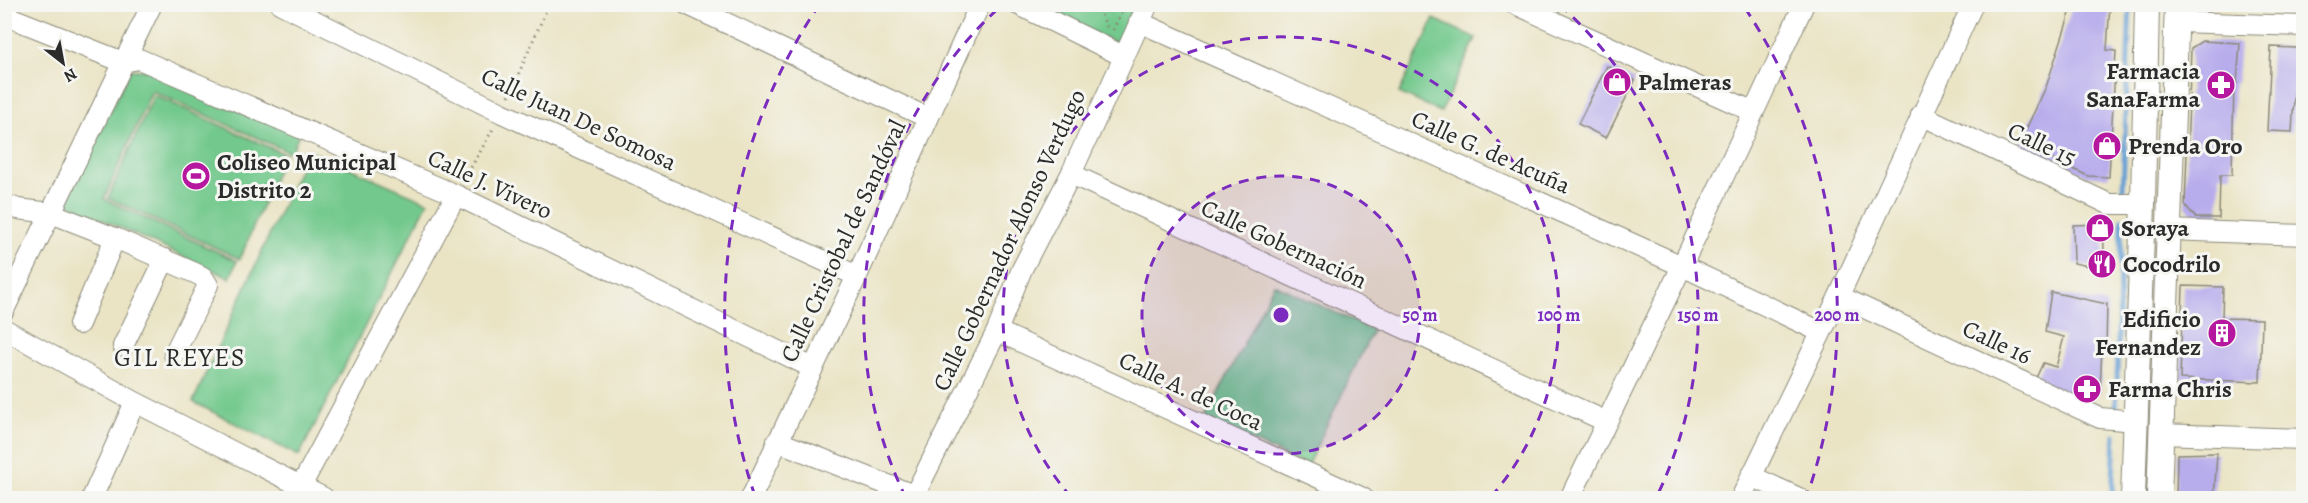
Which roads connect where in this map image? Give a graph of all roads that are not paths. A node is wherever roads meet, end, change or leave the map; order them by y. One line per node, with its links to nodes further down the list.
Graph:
1 (152, 4): 15 (street)
2 (281, 4): 29 (street, Calle Juan De Somosa)
3 (686, 4): 18 (street)
4 (981, 4): 18 (street, Calle Cristobal de Sandóval)
5 (1017, 4): 14 (street)
6 (1515, 4): 16 (street)
7 (1804, 4): 16 (street)
8 (1973, 4): 17 (street)
9 (2147, 4): 22 (main road)
10 (1144, 13): 14 (street, Calle Gobernador Alonso Verdugo); 28 (street, Calle G. de Acuña)
11 (2177, 13): 13 (street); 24 (main road)
12 (4, 15): 15 (street, Calle J. Vivero)
13 (2304, 27)
14 (1123, 56): 19 (street, Calle Gobernador Alonso Verdugo)
15 (123, 62): 20 (street, Calle J. Vivero); 23 (street)
16 (1754, 112): 28 (street)
17 (1921, 116): 22 (street, Calle 15); 30 (street)
18 (928, 118): 29 (street, Calle Cristobal de Sandóval)
19 (1071, 174): 34 (street, Calle Gobernador Alonso Verdugo); 40 (street, Calle Gobernación)
20 (456, 195): 38 (street, Calle J. Vivero); 46 (street)
21 (4, 204): 23 (street)
22 (2144, 204): 41 (main road)
23 (51, 213): 26 (street); 31 (street)
24 (2169, 230): 25 (street); 42 (main road)
25 (2304, 235)
26 (115, 238): 27 (street); 32 (street)
27 (165, 260): 36 (street); 37 (street)
28 (1682, 266): 35 (street, Calle G. de Acuña); 40 (street)
29 (858, 276): 38 (street, Calle Cristobal de Sandóval)
30 (1839, 296): 35 (street); 41 (street, Calle 16)
31 (4, 310)
32 (80, 324)
33 (4, 328): 39 (street)
34 (997, 331): 47 (street, Calle Gobernador Alonso Verdugo); 51 (street, Calle A. de Coca)
35 (1821, 332): 45 (street)
36 (123, 346)
37 (174, 354)
38 (813, 368): 44 (street, Calle Cristobal de Sandóval)
39 (135, 402): 46 (street); 48 (street)
40 (1606, 422): 52 (street)
41 (2136, 422): 55 (main road)
42 (2161, 434): 43 (street); 56 (main road)
43 (2304, 439)
44 (777, 441): 47 (street); 50 (street, Calle Cristobal de Sandóval)
45 (1751, 476): 53 (street); 54 (street)
46 (300, 488): 49 (street)
47 (918, 497)
48 (92, 498)
49 (324, 498)
50 (751, 498)
51 (1363, 498)
52 (1570, 498)
53 (1741, 498)
54 (1799, 498)
55 (2133, 498)
56 (2159, 498)

